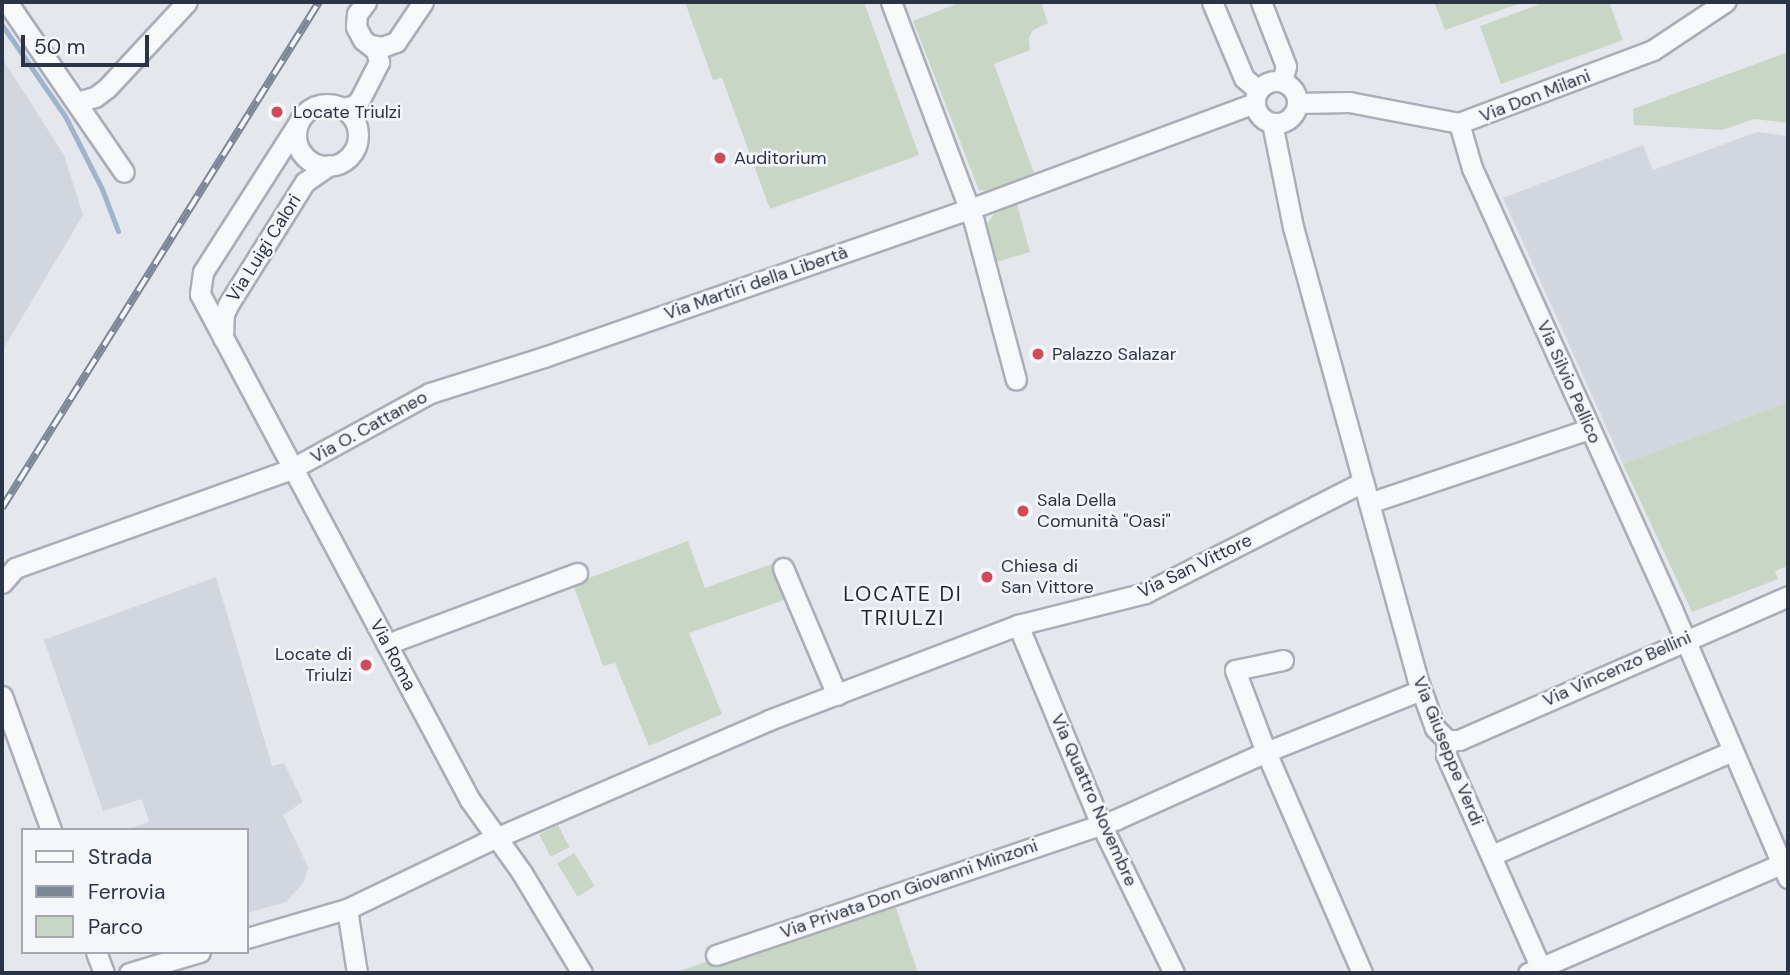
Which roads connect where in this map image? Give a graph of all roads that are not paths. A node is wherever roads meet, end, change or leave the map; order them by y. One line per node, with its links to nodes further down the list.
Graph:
1 (7, 2): 14 (street)
2 (187, 2): 14 (street)
3 (366, 2): 11 (street)
4 (423, 2): 11 (street)
5 (891, 2): 22 (street)
6 (1212, 2): 13 (street)
7 (1261, 2): 12 (street)
8 (1705, 2): 10 (street, Via Don Milani)
9 (1725, 2): 10 (street, Via Don Milani)
10 (1680, 31): 19 (street, Via Don Milani)
11 (370, 45): 16 (street)
12 (1282, 81): 13 (street); 15 (street)
13 (1257, 97): 18 (street); 22 (street, Via Martiri della Libertà)
14 (77, 102): 21 (street)
15 (1298, 103): 18 (street); 19 (street, Via Don Milani)
16 (343, 108): 17 (street); 20 (street)
17 (299, 122): 20 (street); 23 (street, Via Luigi Calori)
18 (1272, 122): 28 (street, Via Giuseppe Verdi)
19 (1459, 123): 26 (street, Via Silvio Pellico)
20 (329, 165): 23 (street, Via Luigi Calori)
21 (124, 172)
22 (967, 210): 24 (street, Via Martiri della Libertà); 25 (street)
23 (223, 343): 27 (street, Via O. Cattaneo)
24 (544, 357): 27 (street, Via O. Cattaneo)
25 (1016, 380)
26 (1589, 429): 29 (street); 35 (street, Via Silvio Pellico)
27 (291, 469): 32 (street); 36 (street, Via Roma)
28 (1363, 482): 29 (street, Via Giuseppe Verdi); 34 (street, Via San Vittore)
29 (1369, 503): 38 (street, Via Giuseppe Verdi)
30 (783, 568): 39 (street)
31 (577, 573): 36 (street)
32 (2, 583)
33 (1788, 596): 35 (street, Via Vincenzo Bellini)
34 (1018, 625): 39 (street, Via San Vittore); 44 (street, Via Quattro Novembre)
35 (1685, 639): 41 (street, Via Vincenzo Bellini); 42 (street, Via Silvio Pellico)
36 (387, 643): 46 (street, Via Roma)
37 (1283, 660): 43 (street)
38 (1421, 690): 41 (street, Via Giuseppe Verdi); 43 (street, Via Privata Don Giovanni Minzoni)
39 (837, 695): 46 (street, Via San Vittore)
40 (2, 696): 45 (street)
41 (1447, 740): 47 (street, Via Giuseppe Verdi)
42 (1732, 751): 47 (street); 48 (street, Via Silvio Pellico)
43 (1266, 752): 44 (street, Via Privata Don Giovanni Minzoni); 60 (street)
44 (1103, 823): 53 (street, Via Privata Don Giovanni Minzoni); 59 (street, Via Quattro Novembre)
45 (50, 828)
46 (498, 838): 49 (street, Via San Vittore); 58 (street, Via Roma)
47 (1492, 855): 54 (street, Via Giuseppe Verdi)
48 (1785, 871): 54 (street)
49 (347, 908): 50 (street, Via San Vittore); 57 (street)
50 (248, 938)
51 (97, 954): 55 (street)
52 (193, 954): 56 (street)
53 (716, 954)
54 (1537, 971)
55 (104, 973)
56 (129, 973)
57 (357, 973)
58 (582, 973)
59 (1174, 973)
60 (1362, 973)

